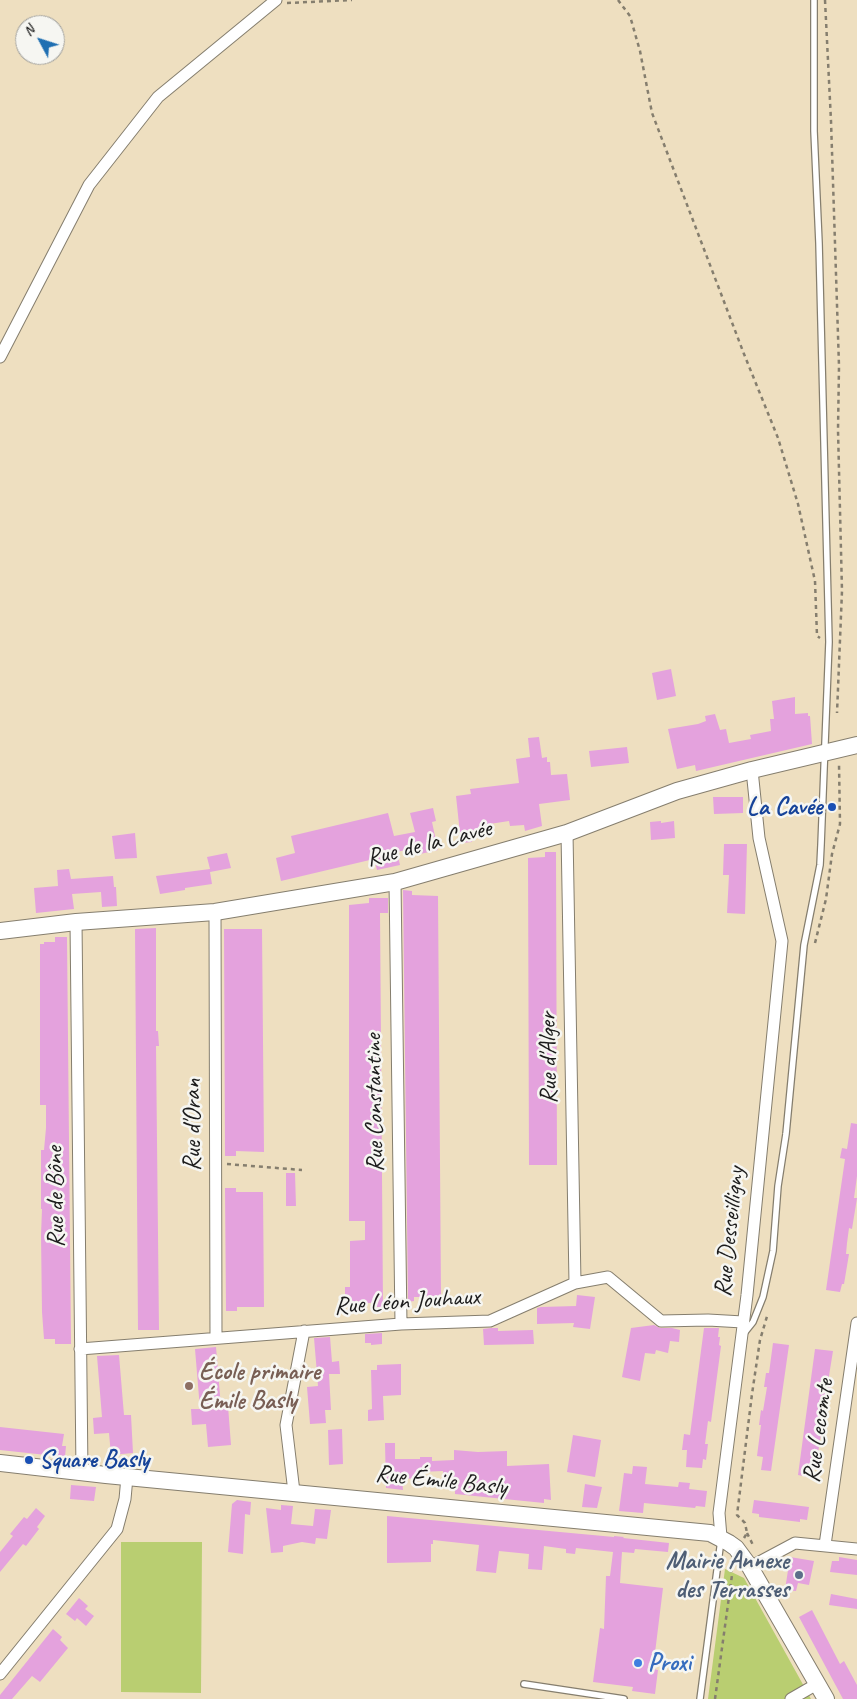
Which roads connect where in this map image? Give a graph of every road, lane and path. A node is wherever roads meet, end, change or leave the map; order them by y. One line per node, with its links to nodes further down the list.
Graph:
1 (352, 0): 5 (path)
2 (618, 0): 7 (path)
3 (814, 0): 10 (lane)
4 (825, 0): 8 (path)
5 (274, 2): 6 (street)
6 (0, 357)
7 (821, 638)
8 (836, 722)
9 (857, 744): 10 (street, Rue de la Cavée)
10 (825, 752): 11 (street, Rue de la Cavée); 24 (lane)
11 (752, 770): 12 (street, Rue de la Cavée); 20 (street, Rue Desseilligny)
12 (568, 833): 13 (street, Rue de la Cavée); 19 (street, Rue d'Alger)
13 (395, 882): 14 (street, Rue de la Cavée); 21 (street, Rue Constantine)
14 (215, 912): 15 (street, Rue de la Cavée); 17 (street, Rue d'Oran)
15 (76, 922): 16 (street, Rue de la Cavée); 26 (street, Rue de Bône)
16 (0, 931)
17 (216, 1163): 18 (path); 25 (street, Rue d'Oran)
18 (302, 1170)
19 (575, 1283): 20 (street, Rue Léon Jouhaux); 21 (street, Rue Léon Jouhaux)
20 (743, 1322): 24 (street, Rue Desseilligny)
21 (401, 1324): 23 (street, Rue Léon Jouhaux)
22 (856, 1329): 32 (street, Rue Lecomte)
23 (304, 1331): 25 (street, Rue Léon Jouhaux); 30 (street)
24 (742, 1336): 31 (street, Rue Desseilligny)
25 (216, 1338): 26 (street, Rue Léon Jouhaux)
26 (80, 1349): 28 (street, Rue de Bône)
27 (0, 1463): 28 (street, Rue Émile Basly)
28 (82, 1472): 29 (street, Rue Émile Basly)
29 (127, 1477): 30 (street, Rue Émile Basly); 36 (street)
30 (294, 1492): 31 (street, Rue Émile Basly)
31 (721, 1538): 35 (street, Rue Émile Basly); 40 (lane, Rue Desseilligny)
32 (825, 1545): 33 (street); 35 (street)
33 (857, 1549)
34 (729, 1558): 41 (path)
35 (750, 1567): 38 (street, Rue Émile Basly)
36 (0, 1674)
37 (524, 1684): 39 (lane)
38 (817, 1684): 42 (street); 43 (street, Rue Émile Basly)
39 (624, 1699)
40 (700, 1699)
41 (715, 1699)
42 (791, 1699)
43 (826, 1699)

